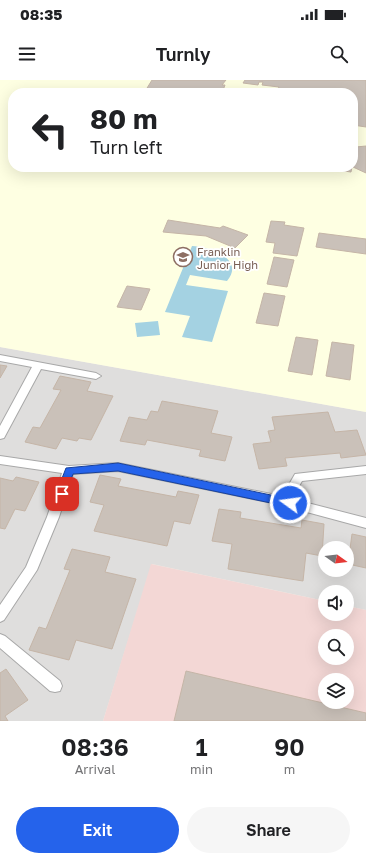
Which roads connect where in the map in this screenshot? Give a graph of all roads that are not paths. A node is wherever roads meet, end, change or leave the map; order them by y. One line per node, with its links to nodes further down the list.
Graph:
1 (0, 358): 2 (lane)
2 (38, 365): 3 (lane); 4 (lane)
3 (96, 376)
4 (0, 435)
5 (0, 460): 6 (lane)
6 (70, 470): 8 (lane); 10 (lane)
7 (366, 470): 8 (lane)
8 (290, 503): 9 (lane)
9 (366, 523)
10 (0, 616)
11 (0, 640): 12 (lane)
12 (55, 686)

